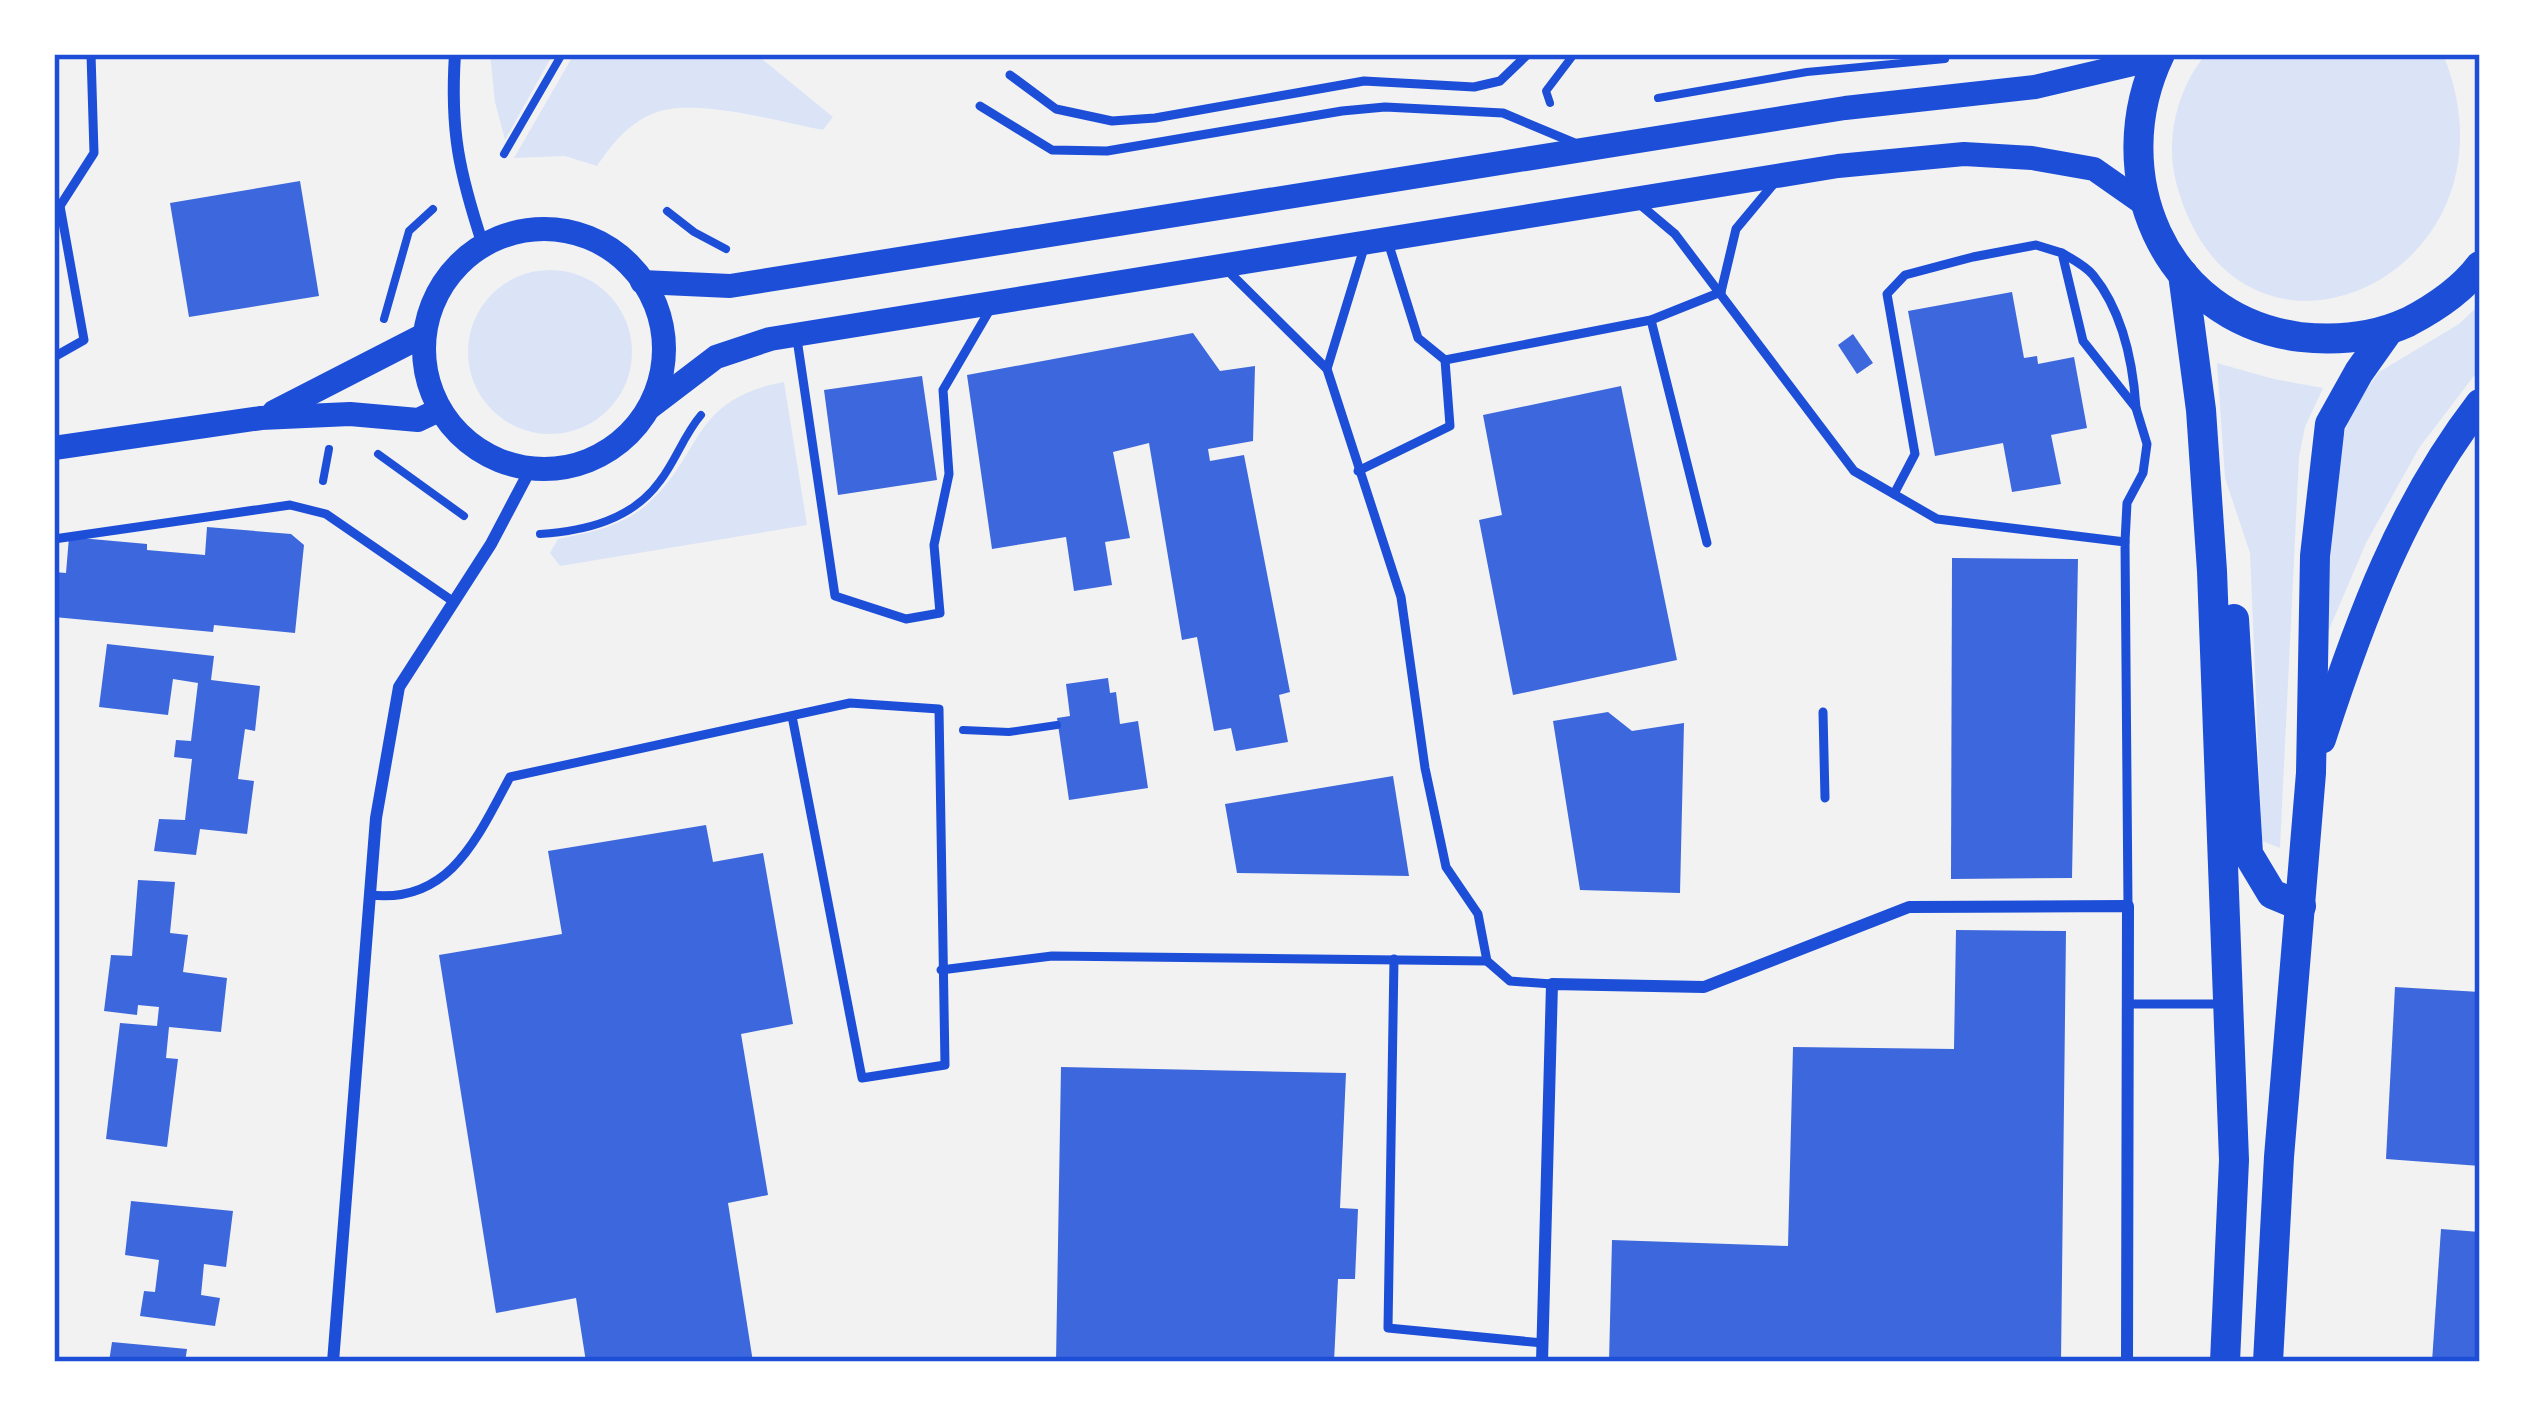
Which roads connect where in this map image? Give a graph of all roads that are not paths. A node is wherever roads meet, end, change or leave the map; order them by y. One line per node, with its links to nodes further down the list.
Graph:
1 (91, 54): 11 (lane)
2 (454, 54): 13 (street)
3 (1528, 54): 5 (lane)
4 (2159, 56): 7 (main road); 10 (main road)
5 (1010, 75)
6 (980, 106): 7 (lane)
7 (1588, 148): 18 (main road)
8 (1781, 175): 9 (main road); 10 (main road); 19 (lane)
9 (1632, 198): 12 (main road); 19 (lane)
10 (2144, 204): 17 (main road)
11 (57, 206): 25 (lane)
12 (1377, 239): 15 (main road); 26 (lane); 27 (lane)
13 (483, 245): 18 (main road); 23 (main road)
14 (2062, 253): 30 (lane); 30 (lane); 36 (lane)
15 (1220, 264): 20 (main road); 27 (lane)
16 (2480, 266): 22 (main road)
17 (2183, 274): 22 (main road); 40 (main road)
18 (643, 282): 29 (main road)
19 (1721, 292): 21 (lane); 36 (lane)
20 (996, 299): 24 (main road); 24 (lane)
21 (1652, 320): 26 (lane); 39 (lane)
22 (2388, 331): 44 (main road)
23 (424, 334): 31 (main road); 32 (main road)
24 (796, 334): 29 (main road)
25 (54, 357)
26 (1445, 360): 35 (lane)
27 (1327, 369): 35 (lane)
28 (2480, 404): 44 (main road)
29 (649, 408): 34 (main road)
30 (2137, 408): 38 (lane)
31 (439, 410): 32 (main road); 34 (main road)
32 (261, 418): 33 (main road)
33 (54, 448)
34 (530, 470): 41 (street)
35 (1358, 471): 50 (lane)
36 (1894, 494): 38 (lane)
37 (54, 539): 41 (lane)
38 (2125, 542): 48 (lane)
39 (1707, 543)
40 (2212, 571): 47 (main road); 54 (main road)
41 (454, 602): 46 (street)
42 (1823, 712): 45 (lane)
43 (792, 716): 46 (lane); 51 (lane); 51 (lane)
44 (2311, 773): 47 (main road)
45 (1825, 798)
46 (370, 895): 56 (street)
47 (2301, 906): 60 (main road)
48 (2128, 907): 52 (street); 53 (street)
49 (1394, 959): 50 (lane); 51 (lane); 55 (lane)
50 (1487, 961): 52 (lane)
51 (941, 970)
52 (1552, 984): 55 (street)
53 (2131, 1004): 54 (lane); 58 (street)
54 (2228, 1004): 59 (main road)
55 (1543, 1343): 57 (street)
56 (333, 1362)
57 (1542, 1362)
58 (2127, 1362)
59 (2225, 1362)
60 (2268, 1362)

